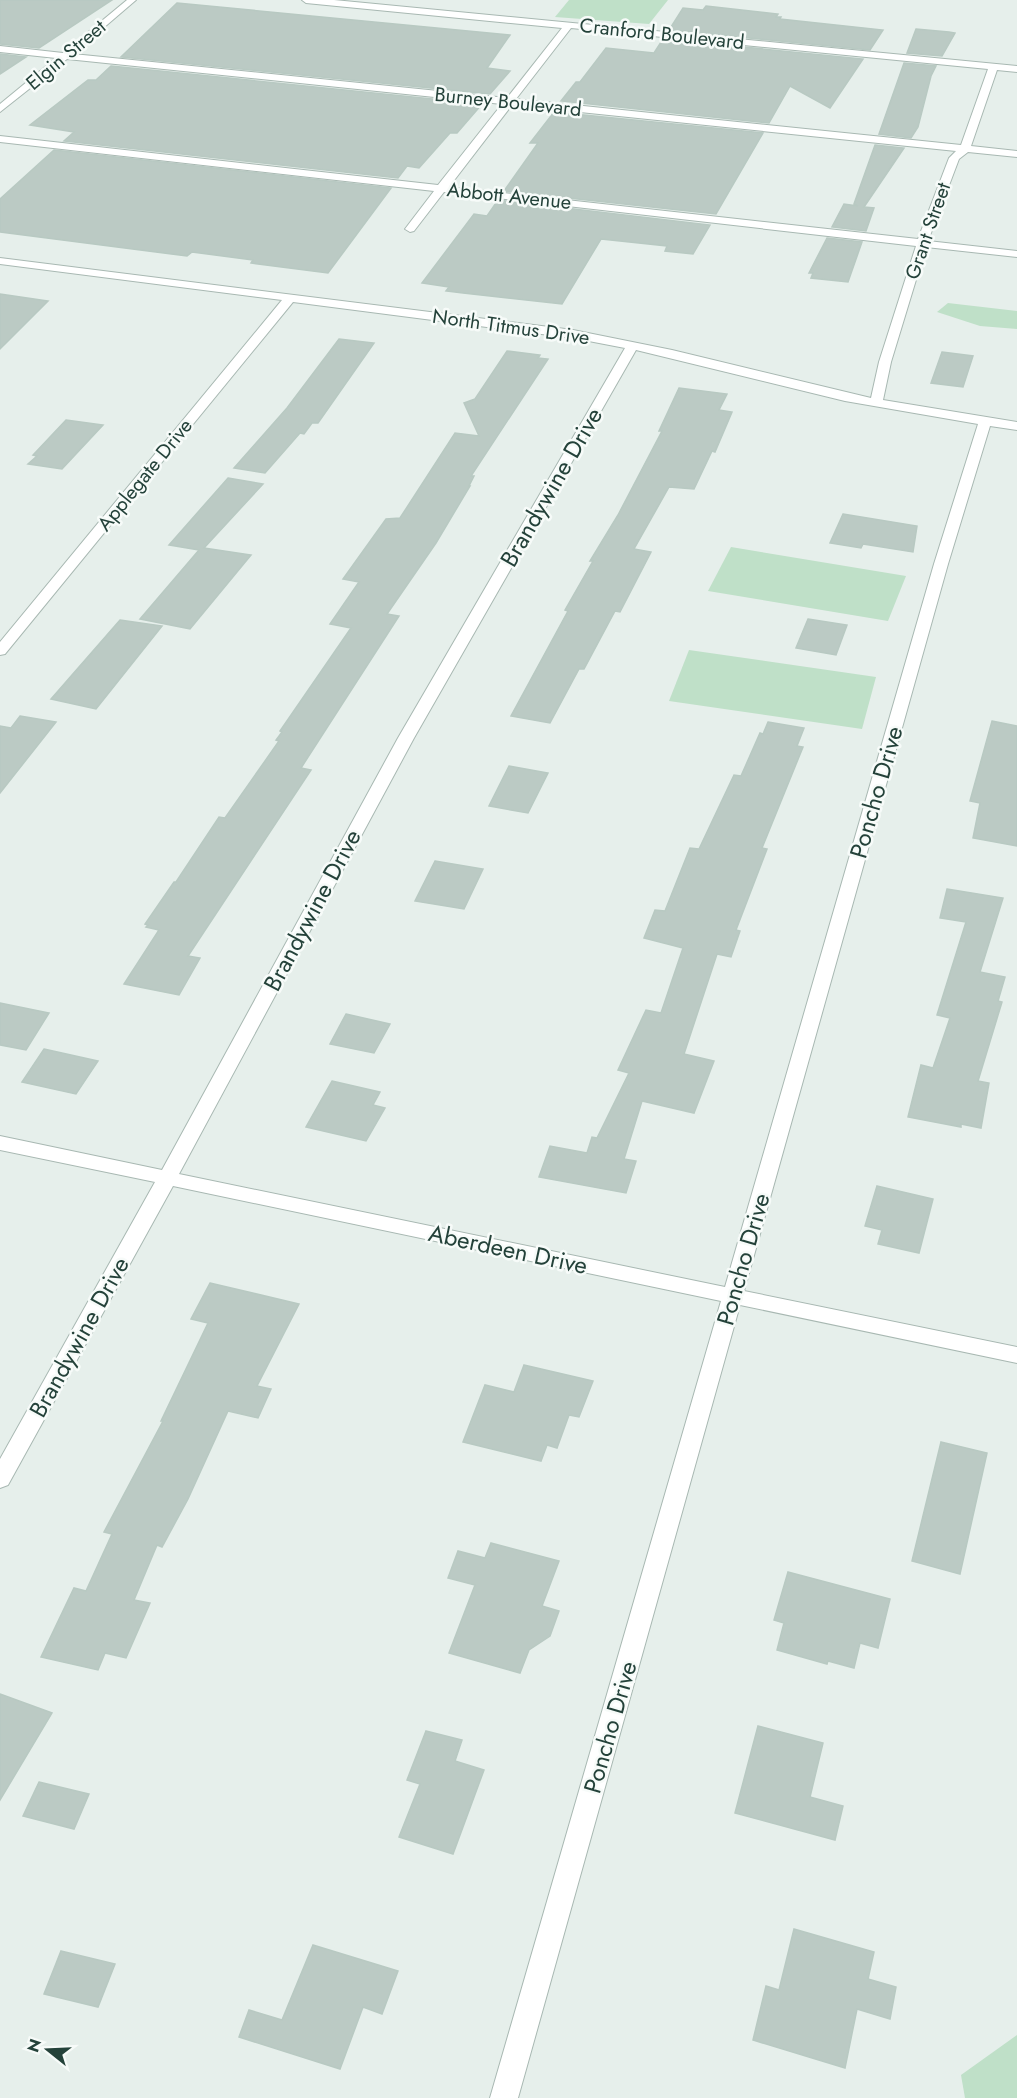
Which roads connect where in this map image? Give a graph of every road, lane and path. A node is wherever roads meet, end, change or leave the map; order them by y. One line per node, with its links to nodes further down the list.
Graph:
1 (132, 0): 5 (street, Elgin Street)
2 (306, 0): 3 (street, Cranford Boulevard)
3 (569, 25): 6 (street, Cranford Boulevard); 8 (street)
4 (0, 49): 5 (street, Burney Boulevard)
5 (65, 56): 8 (street, Burney Boulevard); 9 (street, Elgin Street)
6 (994, 66): 7 (street, Cranford Boulevard); 11 (street, Grant Street)
7 (1017, 69)
8 (508, 101): 11 (street, Burney Boulevard); 13 (street)
9 (0, 109)
10 (0, 139): 13 (street, Abbott Avenue)
11 (965, 149): 12 (street, Burney Boulevard); 15 (street, Grant Street)
12 (1017, 154)
13 (444, 189): 14 (street); 15 (street, Abbott Avenue)
14 (410, 229)
15 (922, 243): 16 (street, Abbott Avenue); 20 (street, Grant Street)
16 (1017, 254)
17 (0, 261): 18 (street, North Titmus Drive)
18 (290, 298): 19 (street, North Titmus Drive); 23 (street, Applegate Drive)
19 (632, 346): 20 (street, North Titmus Drive); 25 (street, Brandywine Drive)
20 (876, 402): 21 (street, North Titmus Drive)
21 (985, 422): 22 (street, North Titmus Drive); 26 (street, Poncho Drive)
22 (1017, 426)
23 (0, 651)
24 (0, 1143): 25 (street, Aberdeen Drive)
25 (167, 1178): 26 (street, Aberdeen Drive); 28 (street, Brandywine Drive)
26 (732, 1296): 27 (street, Aberdeen Drive); 29 (street, Poncho Drive)
27 (1017, 1355)
28 (0, 1479)
29 (504, 2098)

